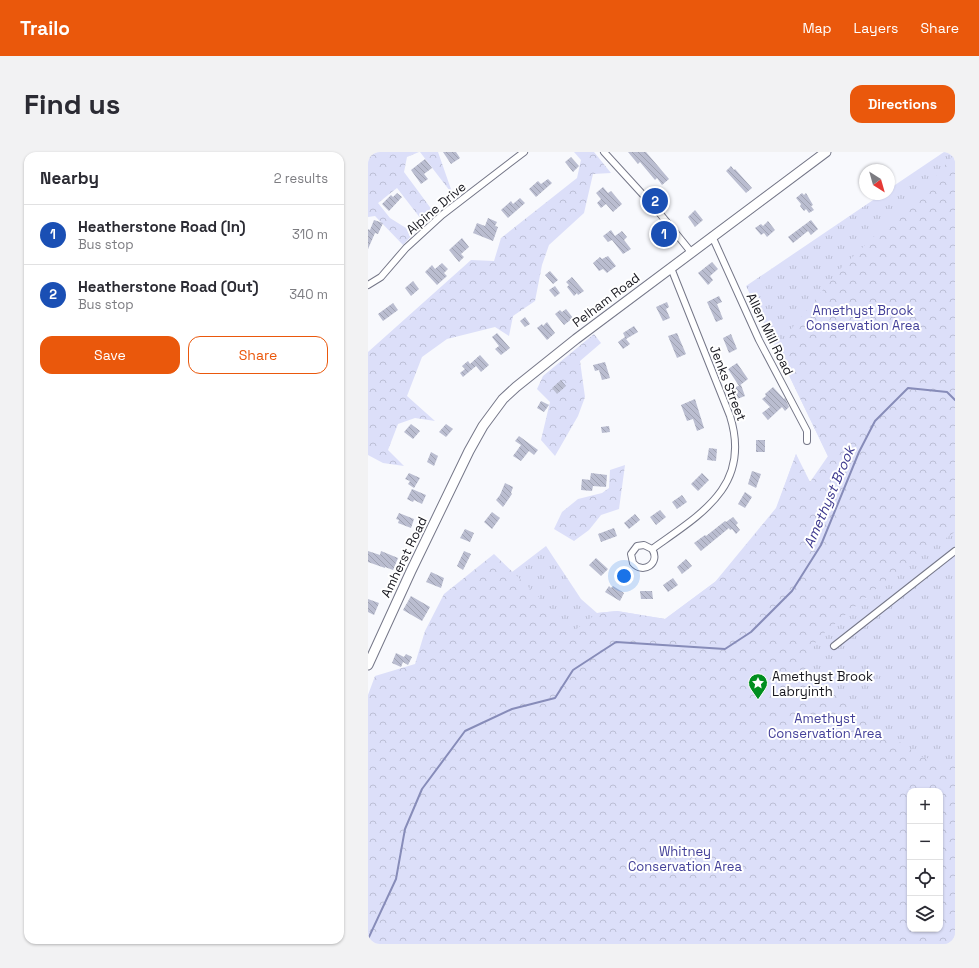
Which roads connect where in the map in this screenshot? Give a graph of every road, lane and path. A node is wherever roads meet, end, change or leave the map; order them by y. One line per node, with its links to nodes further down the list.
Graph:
1 (524, 152): 7 (street, Alpine Drive)
2 (604, 152): 5 (street)
3 (826, 152): 4 (main road, Pelham Road)
4 (712, 236): 5 (main road, Pelham Road); 8 (street, Allen Mill Road)
5 (691, 252): 6 (main road, Pelham Road)
6 (671, 268): 9 (main road, Pelham Road); 10 (street, Jenks Street)
7 (368, 285)
8 (807, 441)
9 (443, 504): 13 (main road, Amherst Road)
10 (652, 549): 10 (street)
11 (955, 551): 12 (street)
12 (834, 646)
13 (368, 665)

